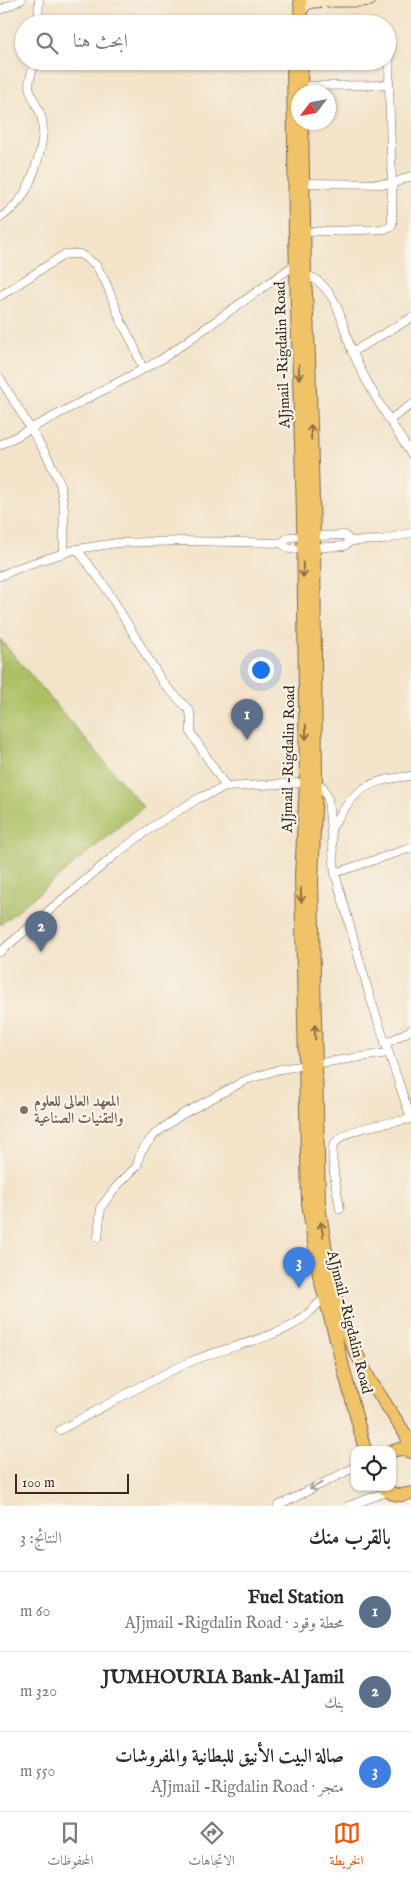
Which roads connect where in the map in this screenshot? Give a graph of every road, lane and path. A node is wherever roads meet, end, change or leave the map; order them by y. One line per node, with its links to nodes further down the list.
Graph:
1 (21, 0): 5 (street)
2 (38, 0): 7 (street)
3 (293, 0): 8 (main road)
4 (370, 0): 6 (street)
5 (0, 10)
6 (300, 12)
7 (38, 15)
8 (293, 15)
9 (33, 70): 20 (street)
10 (293, 70): 22 (main road, AJjmail -Rigdalin Road)
11 (302, 70): 13 (main road)
12 (389, 70): 14 (street)
13 (301, 85)
14 (389, 85): 15 (street); 19 (street)
15 (336, 87)
16 (302, 130): 18 (main road, AJjmail -Rigdalin Road)
17 (411, 176): 19 (street)
18 (303, 183): 19 (street); 21 (main road, AJjmail -Rigdalin Road)
19 (392, 184): 21 (street)
20 (0, 218)
21 (304, 232): 23 (main road, AJjmail -Rigdalin Road)
22 (296, 264): 27 (street); 37 (main road, AJjmail -Rigdalin Road, one-way to 37)
23 (305, 275): 26 (street); 37 (main road, AJjmail -Rigdalin Road, one-way to 23)
24 (0, 296): 27 (street)
25 (411, 318): 26 (street)
26 (352, 352): 30 (street)
27 (143, 369): 31 (street)
28 (0, 378): 31 (street)
29 (411, 405): 30 (street)
30 (389, 420): 33 (street)
31 (30, 428): 32 (street); 39 (street)
32 (0, 445)
33 (411, 454)
34 (411, 534): 35 (street)
35 (351, 541): 37 (street); 37 (street)
36 (281, 542): 37 (street); 37 (street); 38 (street)
37 (308, 542): 42 (main road, AJjmail -Rigdalin Road)
38 (77, 549): 39 (street); 43 (street)
39 (64, 553): 40 (street)
40 (0, 576)
41 (411, 776): 44 (street)
42 (311, 783): 43 (street); 44 (street); 51 (main road, AJjmail -Rigdalin Road)
43 (226, 787): 47 (street)
44 (330, 830): 46 (street)
45 (411, 848): 46 (street)
46 (335, 873): 49 (street)
47 (0, 952)
48 (411, 1030): 49 (street)
49 (385, 1044): 50 (street)
50 (388, 1053): 51 (street); 52 (street)
51 (310, 1066): 54 (street); 55 (main road, AJjmail -Rigdalin Road); 56 (main road, AJjmail -Rigdalin Road, one-way to 51)
52 (411, 1119): 53 (street)
53 (340, 1209)
54 (98, 1237)
55 (325, 1298): 58 (street); 59 (main road, AJjmail -Rigdalin Road)
56 (389, 1408): 57 (main road); 60 (main road, AJjmail -Rigdalin Road)
57 (411, 1425)
58 (60, 1430)
59 (364, 1446)
60 (409, 1450): 61 (main road)
61 (396, 1451)
62 (351, 1469): 65 (street, one-way to 65)
63 (411, 1493): 64 (main road)
64 (391, 1495): 66 (street)
65 (278, 1506)
66 (348, 1506)

